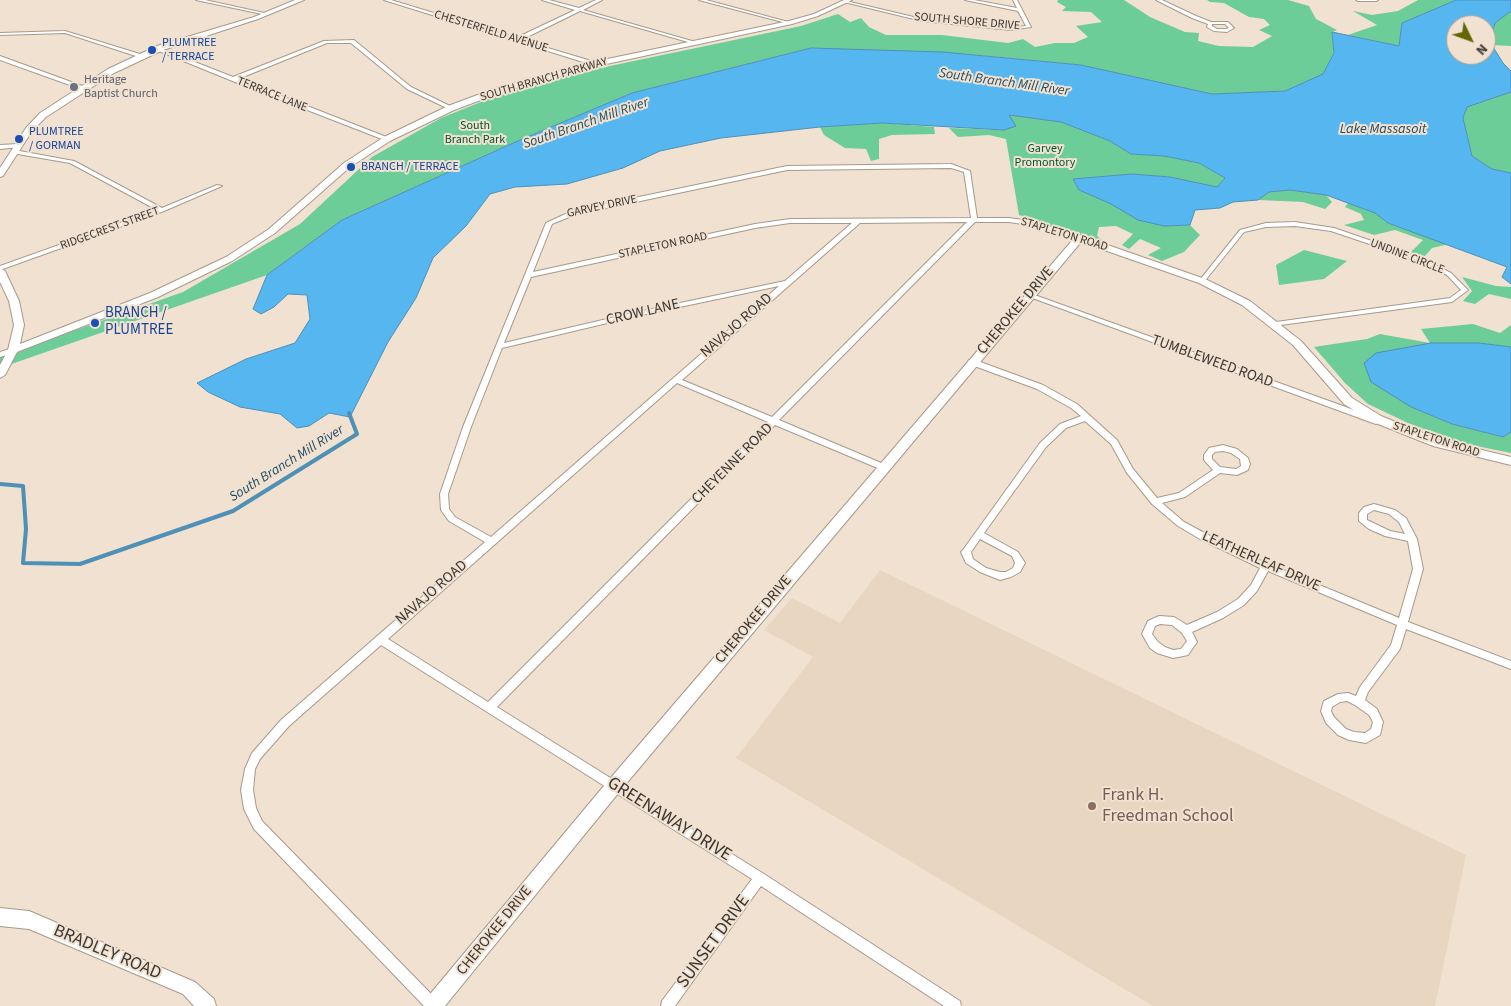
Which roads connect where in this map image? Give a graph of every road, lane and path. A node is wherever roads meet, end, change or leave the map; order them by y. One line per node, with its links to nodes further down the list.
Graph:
1 (198, 0): 17 (street)
2 (301, 0): 17 (street)
3 (386, 0): 14 (street, CHESTERFIELD AVENUE)
4 (402, 0): 14 (street)
5 (544, 0): 15 (street)
6 (600, 0): 15 (street)
7 (701, 0): 18 (street)
8 (967, 0): 16 (street)
9 (1015, 0): 16 (street, SOUTH SHORE DRIVE)
10 (1158, 0): 19 (street)
11 (1358, 0): 12 (street)
12 (1376, 0)
13 (845, 1): 16 (street, SOUTH SHORE DRIVE); 18 (street, SOUTH BRANCH PARKWAY)
14 (395, 3): 21 (street, CHESTERFIELD AVENUE)
15 (580, 10): 21 (street); 22 (street)
16 (1020, 10)
17 (267, 14): 23 (street)
18 (790, 23): 22 (street, SOUTH BRANCH PARKWAY)
19 (1211, 23)
20 (0, 34): 24 (street)
21 (518, 39): 26 (street, CHESTERFIELD AVENUE)
22 (697, 42): 26 (street, SOUTH BRANCH PARKWAY)
23 (157, 49): 24 (street); 27 (street, TERRACE LANE)
24 (141, 56): 28 (street)
25 (0, 58): 28 (street)
26 (596, 64): 29 (street, SOUTH BRANCH PARKWAY)
27 (232, 79): 29 (street); 30 (street, TERRACE LANE)
28 (83, 88): 32 (street)
29 (451, 108): 30 (street, SOUTH BRANCH PARKWAY)
30 (387, 139): 46 (street, SOUTH BRANCH PARKWAY)
31 (0, 147): 32 (street)
32 (16, 149): 33 (street); 35 (street)
33 (0, 174)
34 (219, 186): 35 (street, RIDGECREST STREET)
35 (162, 210): 39 (street, RIDGECREST STREET)
36 (974, 219): 37 (street, STAPLETON ROAD); 38 (street, STAPLETON ROAD); 40 (street, GARVEY DRIVE); 52 (street, CHEYENNE ROAD)
37 (858, 221): 40 (street, STAPLETON ROAD); 42 (street, NAVAJO ROAD)
38 (1079, 238): 41 (street, STAPLETON ROAD); 43 (street, CHEROKEE DRIVE)
39 (0, 270): 46 (street)
40 (529, 275): 45 (street, GARVEY DRIVE)
41 (1202, 281): 44 (street, STAPLETON ROAD); 44 (street, UNDINE CIRCLE)
42 (787, 282): 45 (street, CROW LANE); 50 (street, NAVAJO ROAD)
43 (1029, 295): 48 (street, CHEROKEE DRIVE); 53 (street, TUMBLEWEED ROAD)
44 (1276, 324): 53 (street, STAPLETON ROAD)
45 (499, 347): 60 (street, GARVEY DRIVE)
46 (13, 350): 47 (street, SOUTH BRANCH PARKWAY); 49 (street)
47 (0, 356)
48 (972, 362): 51 (street, LEATHERLEAF DRIVE); 55 (street, CHEROKEE DRIVE)
49 (0, 375)
50 (676, 380): 52 (street); 60 (street, NAVAJO ROAD)
51 (1087, 416): 57 (street, LEATHERLEAF DRIVE); 58 (street)
52 (773, 422): 55 (street); 67 (street, CHEYENNE ROAD)
53 (1396, 428): 54 (street, STAPLETON ROAD)
54 (1511, 461)
55 (883, 467): 68 (street, CHEROKEE DRIVE)
56 (1218, 470): 57 (street)
57 (1156, 502): 61 (street, LEATHERLEAF DRIVE)
58 (978, 534): 58 (street)
59 (1412, 540): 59 (street); 62 (street)
60 (491, 541): 64 (street, NAVAJO ROAD)
61 (1266, 566): 62 (street, LEATHERLEAF DRIVE); 63 (street)
62 (1402, 623): 65 (street, LEATHERLEAF DRIVE); 66 (street)
63 (1186, 630): 63 (street)
64 (380, 639): 67 (street, GREENAWAY DRIVE); 72 (street, NAVAJO ROAD)
65 (1511, 665)
66 (1360, 702): 66 (street)
67 (490, 707): 68 (street, GREENAWAY DRIVE)
68 (614, 786): 69 (street, GREENAWAY DRIVE); 72 (street, CHEROKEE DRIVE)
69 (760, 878): 73 (street, SUNSET DRIVE); 74 (street, GREENAWAY DRIVE)
70 (0, 917): 71 (street, BRADLEY ROAD)
71 (205, 1005)
72 (433, 1006)
73 (667, 1006)
74 (955, 1006)

